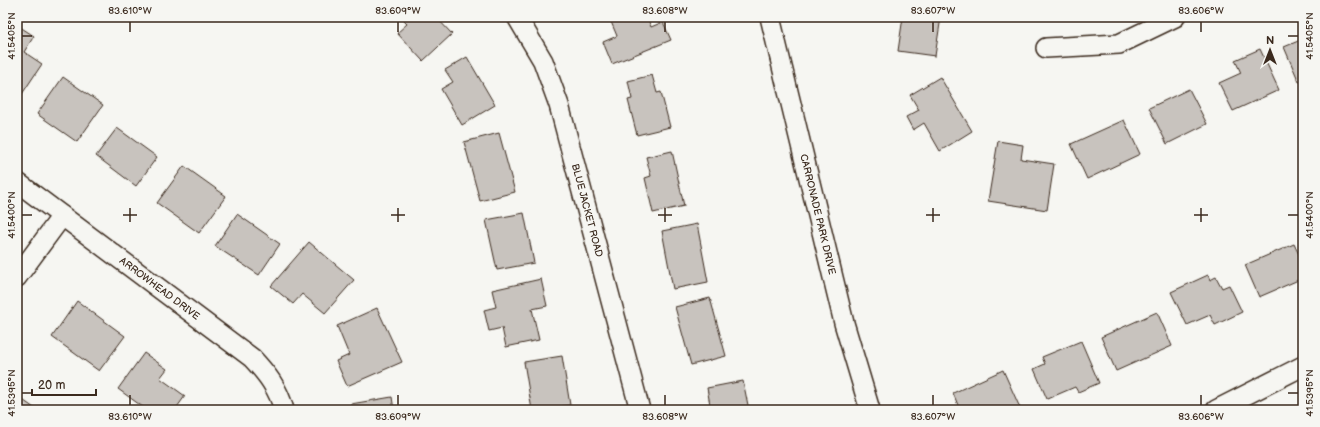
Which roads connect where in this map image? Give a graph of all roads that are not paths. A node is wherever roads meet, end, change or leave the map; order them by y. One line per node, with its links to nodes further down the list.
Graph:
1 (517, 17): 10 (street, BLUE JACKET ROAD)
2 (770, 17): 11 (street, CARRONADE PARK DRIVE)
3 (1175, 17): 4 (street)
4 (1046, 48)
5 (17, 182): 6 (street, ARROWHEAD DRIVE)
6 (62, 216): 7 (street); 9 (street, ARROWHEAD DRIVE)
7 (17, 276)
8 (1303, 366): 12 (street)
9 (284, 410)
10 (640, 410)
11 (870, 410)
12 (1216, 410)

